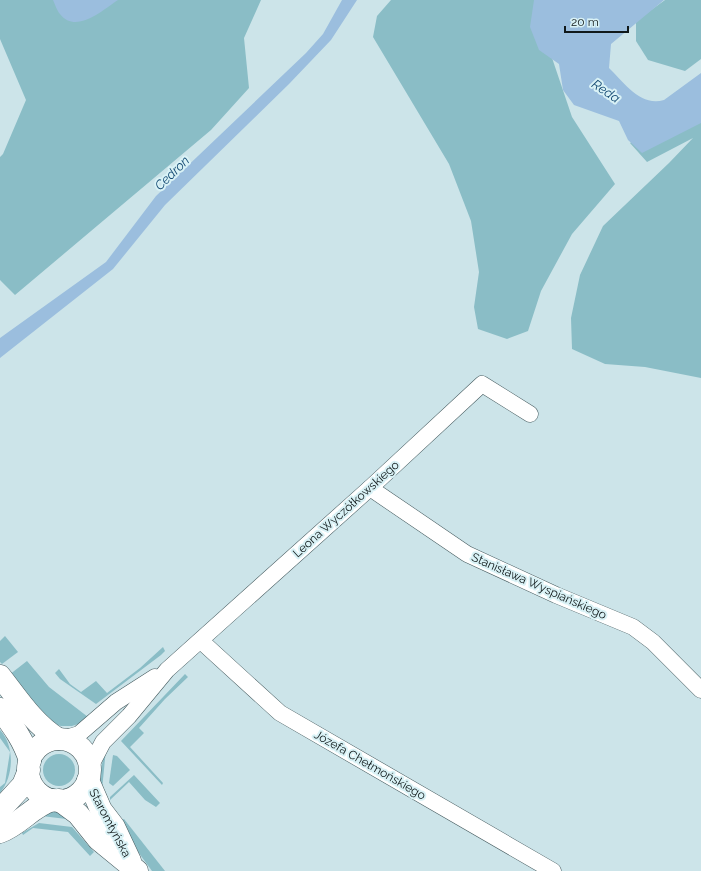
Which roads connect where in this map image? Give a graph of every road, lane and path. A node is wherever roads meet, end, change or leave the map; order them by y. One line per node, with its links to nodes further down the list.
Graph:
1 (530, 414): 2 (street, Leona Wyczółkowskiego)
2 (370, 488): 3 (street, Leona Wyczółkowskiego); 6 (street, Stanisława Wyspiańskiego)
3 (201, 641): 4 (street, Leona Wyczółkowskiego); 15 (street, Józefa Chełmońskiego)
4 (167, 670): 8 (street, Leona Wyczółkowskiego); 10 (street, Leona Wyczółkowskiego)
5 (0, 676): 8 (main road)
6 (701, 690)
7 (0, 709): 9 (main road)
8 (60, 739): 9 (main road); 10 (main road)
9 (29, 766): 11 (main road); 12 (main road)
10 (89, 774): 11 (main road); 14 (main road, Staromłyńska)
11 (56, 800): 13 (main road); 14 (main road, Staromłyńska)
12 (0, 810)
13 (0, 832)
14 (135, 868)
15 (553, 871)

